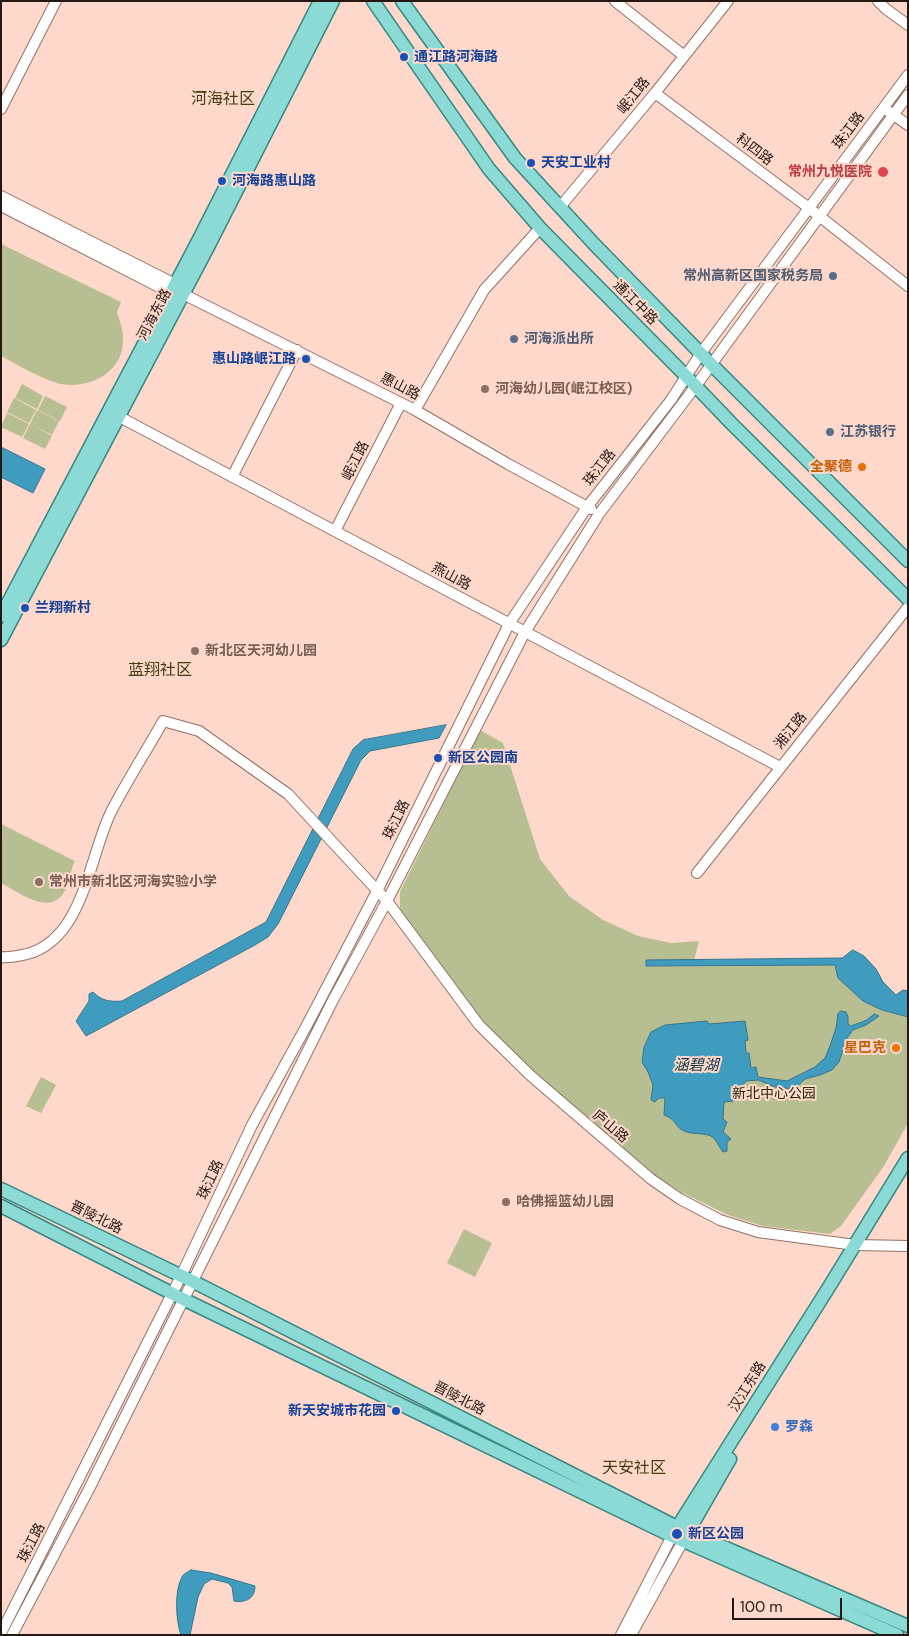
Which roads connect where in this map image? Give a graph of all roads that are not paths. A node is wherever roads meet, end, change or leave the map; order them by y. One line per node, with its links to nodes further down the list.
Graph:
1 (56, 1): 15 (street)
2 (320, 1): 25 (main road, 河海东路)
3 (333, 1): 25 (main road, 河海东路)
4 (373, 1): 23 (main road, 通江中路)
5 (402, 1): 20 (main road, 通江中路)
6 (615, 1): 10 (street)
7 (728, 1): 10 (street, 岷江路)
8 (878, 1): 9 (street)
9 (908, 25)
10 (684, 56): 12 (street, 岷江路)
11 (908, 75): 14 (street, 珠江路)
12 (654, 93): 20 (street, 岷江路); 21 (street, 科四路)
13 (908, 95): 16 (street, 珠江路)
14 (884, 108): 16 (street); 21 (street, 珠江路)
15 (1, 109)
16 (894, 115): 17 (street); 22 (street, 珠江路)
17 (908, 125)
18 (1, 196): 25 (street, 惠山路)
19 (1, 206): 25 (street, 惠山路)
20 (560, 207): 27 (main road, 通江中路)
21 (809, 208): 22 (street, 科四路); 27 (street, 珠江路)
22 (820, 217): 24 (street, 科四路); 28 (street, 珠江路)
23 (540, 228): 29 (main road, 通江中路); 32 (street)
24 (908, 286)
25 (177, 290): 26 (street, 惠山路); 33 (main road, 河海东路)
26 (297, 350): 31 (street, 惠山路); 34 (street)
27 (701, 353): 28 (main road, 通江中路); 29 (street, 珠江路)
28 (711, 364): 30 (street, 珠江路); 38 (main road, 通江中路)
29 (686, 376): 30 (main road, 通江中路); 35 (street, 珠江路)
30 (695, 387): 36 (street, 珠江路); 39 (main road, 通江中路)
31 (401, 403): 32 (street, 惠山路); 37 (street, 岷江路)
32 (416, 410): 35 (street, 惠山路)
33 (114, 414): 34 (street, 燕山路); 41 (main road, 河海东路); 44 (main road, 河海东路)
34 (232, 477): 37 (street, 燕山路)
35 (587, 507): 36 (street, 惠山路); 42 (street, 珠江路)
36 (599, 514): 43 (street, 珠江路)
37 (335, 531): 42 (street, 燕山路)
38 (908, 561)
39 (908, 599)
40 (908, 607): 45 (street, 湘江路)
41 (1, 616)
42 (509, 624): 43 (street, 燕山路); 47 (street, 珠江路)
43 (525, 632): 45 (street, 燕山路); 48 (street, 珠江路)
44 (1, 640)
45 (780, 767): 46 (street, 湘江路)
46 (697, 873)
47 (377, 890): 48 (street, 庐山路); 49 (street, 庐山路); 56 (street, 珠江路)
48 (387, 902): 54 (street, 庐山路); 56 (street, 珠江路)
49 (1, 957)
50 (908, 1158): 54 (main road, 汉江东路)
51 (908, 1172): 54 (main road, 汉江东路)
52 (1, 1189): 56 (main road, 晋陵北路)
53 (1, 1206): 57 (main road, 晋陵北路)
54 (860, 1245): 55 (street, 庐山路); 58 (main road, 汉江东路)
55 (908, 1246)
56 (186, 1279): 57 (street, 珠江路); 58 (main road, 晋陵北路)
57 (177, 1296): 58 (main road, 晋陵北路); 60 (street, 珠江路); 61 (street, 珠江路)
58 (680, 1534): 59 (main road, 晋陵北路); 62 (street, 汉江东路); 63 (street, 汉江东路); 64 (main road, 晋陵北路)
59 (908, 1626)
60 (1, 1633)
61 (12, 1635)
62 (621, 1635)
63 (631, 1635)
64 (896, 1635)

